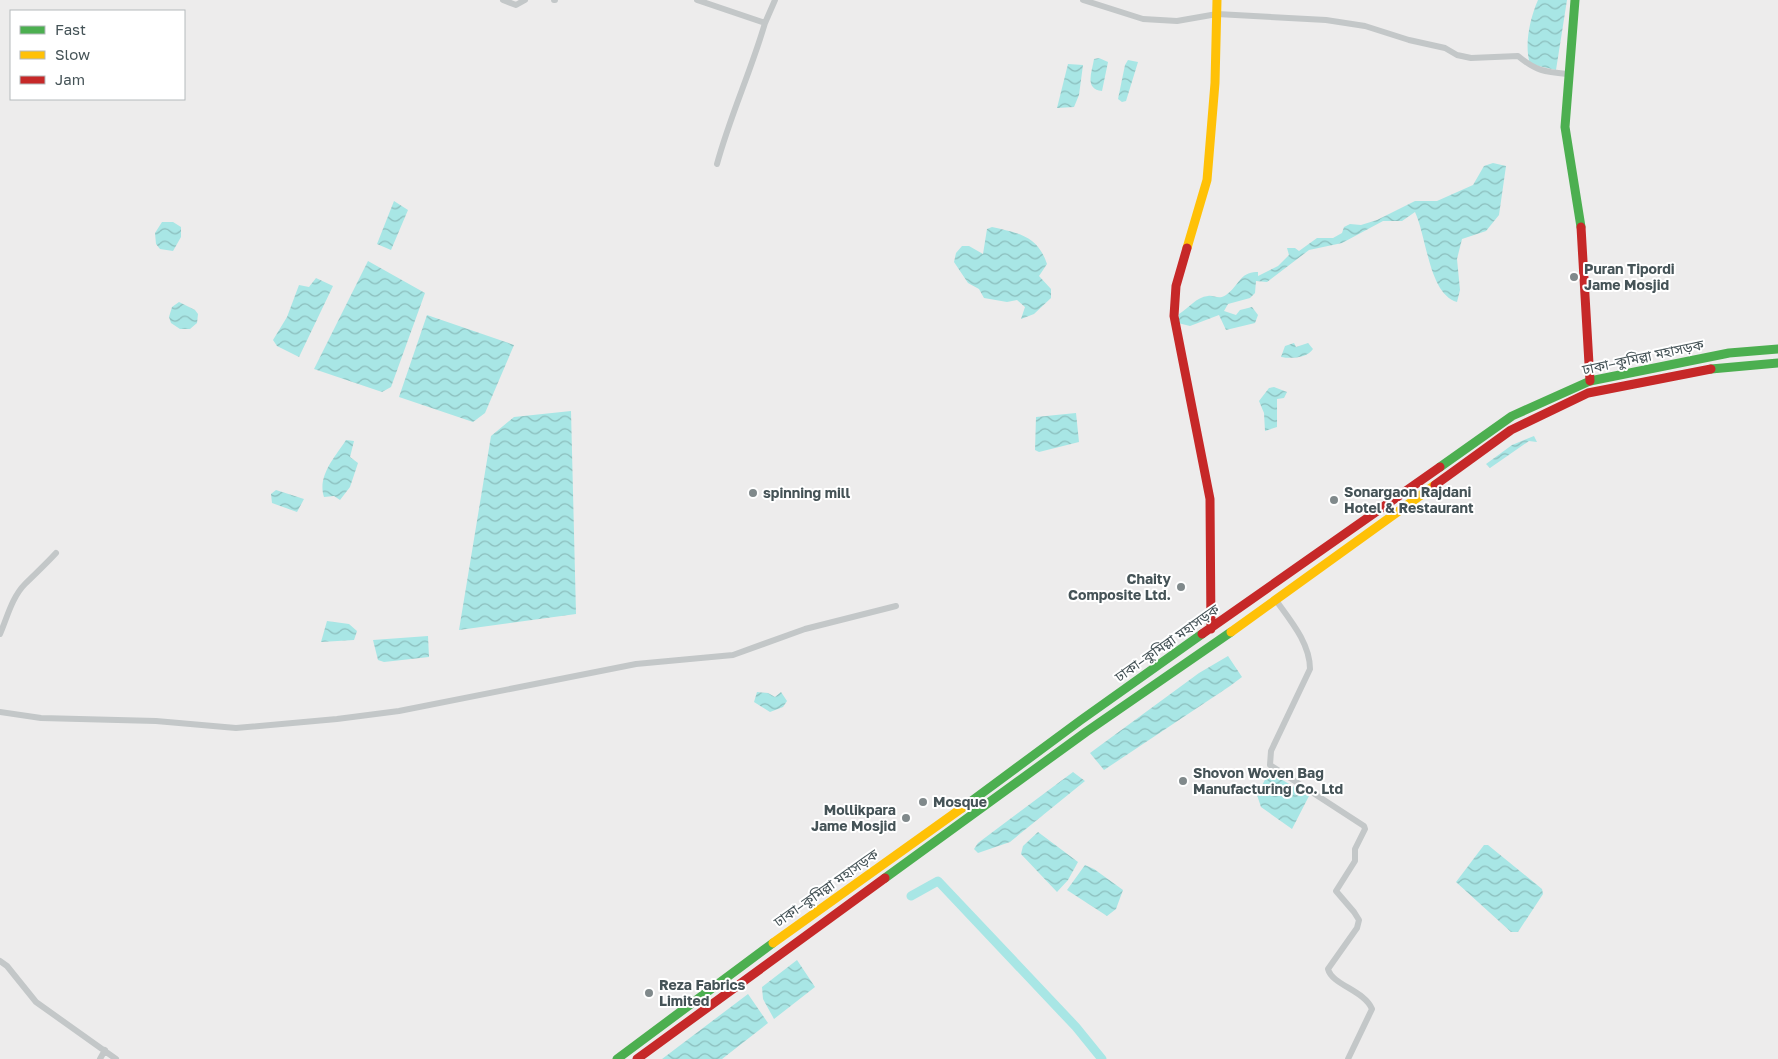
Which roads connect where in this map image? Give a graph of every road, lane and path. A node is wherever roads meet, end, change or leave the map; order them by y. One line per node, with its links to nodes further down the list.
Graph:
1 (503, 0): 2 (street)
2 (526, 0)
3 (697, 0): 9 (street)
4 (774, 0): 9 (street)
5 (1083, 0): 8 (street)
6 (1217, 0): 8 (main road)
7 (1575, 0): 10 (main road)
8 (1217, 14): 10 (street); 19 (main road)
9 (765, 23): 11 (street)
10 (1567, 74): 14 (main road)
11 (717, 164)
12 (1778, 349): 14 (main road, ঢাকা–কুমিল্লা মহাসড়ক)
13 (1778, 363): 15 (main road, ঢাকা–কুমিল্লা মহাসড়ক)
14 (1586, 382): 15 (main road); 19 (main road, ঢাকা–কুমিল্লা মহাসড়ক)
15 (1588, 394): 17 (main road, ঢাকা–কুমিল্লা মহাসড়ক)
16 (56, 553): 20 (street)
17 (1275, 599): 27 (main road, ঢাকা–কুমিল্লা মহাসড়ক); 28 (street)
18 (896, 606): 21 (street)
19 (1211, 629): 26 (main road, ঢাকা–কুমিল্লা মহাসড়ক)
20 (0, 634)
21 (0, 712)
22 (0, 961): 23 (street)
23 (104, 1050): 24 (street); 25 (street)
24 (100, 1059)
25 (116, 1059)
26 (617, 1059)
27 (637, 1059)
28 (1348, 1059)

